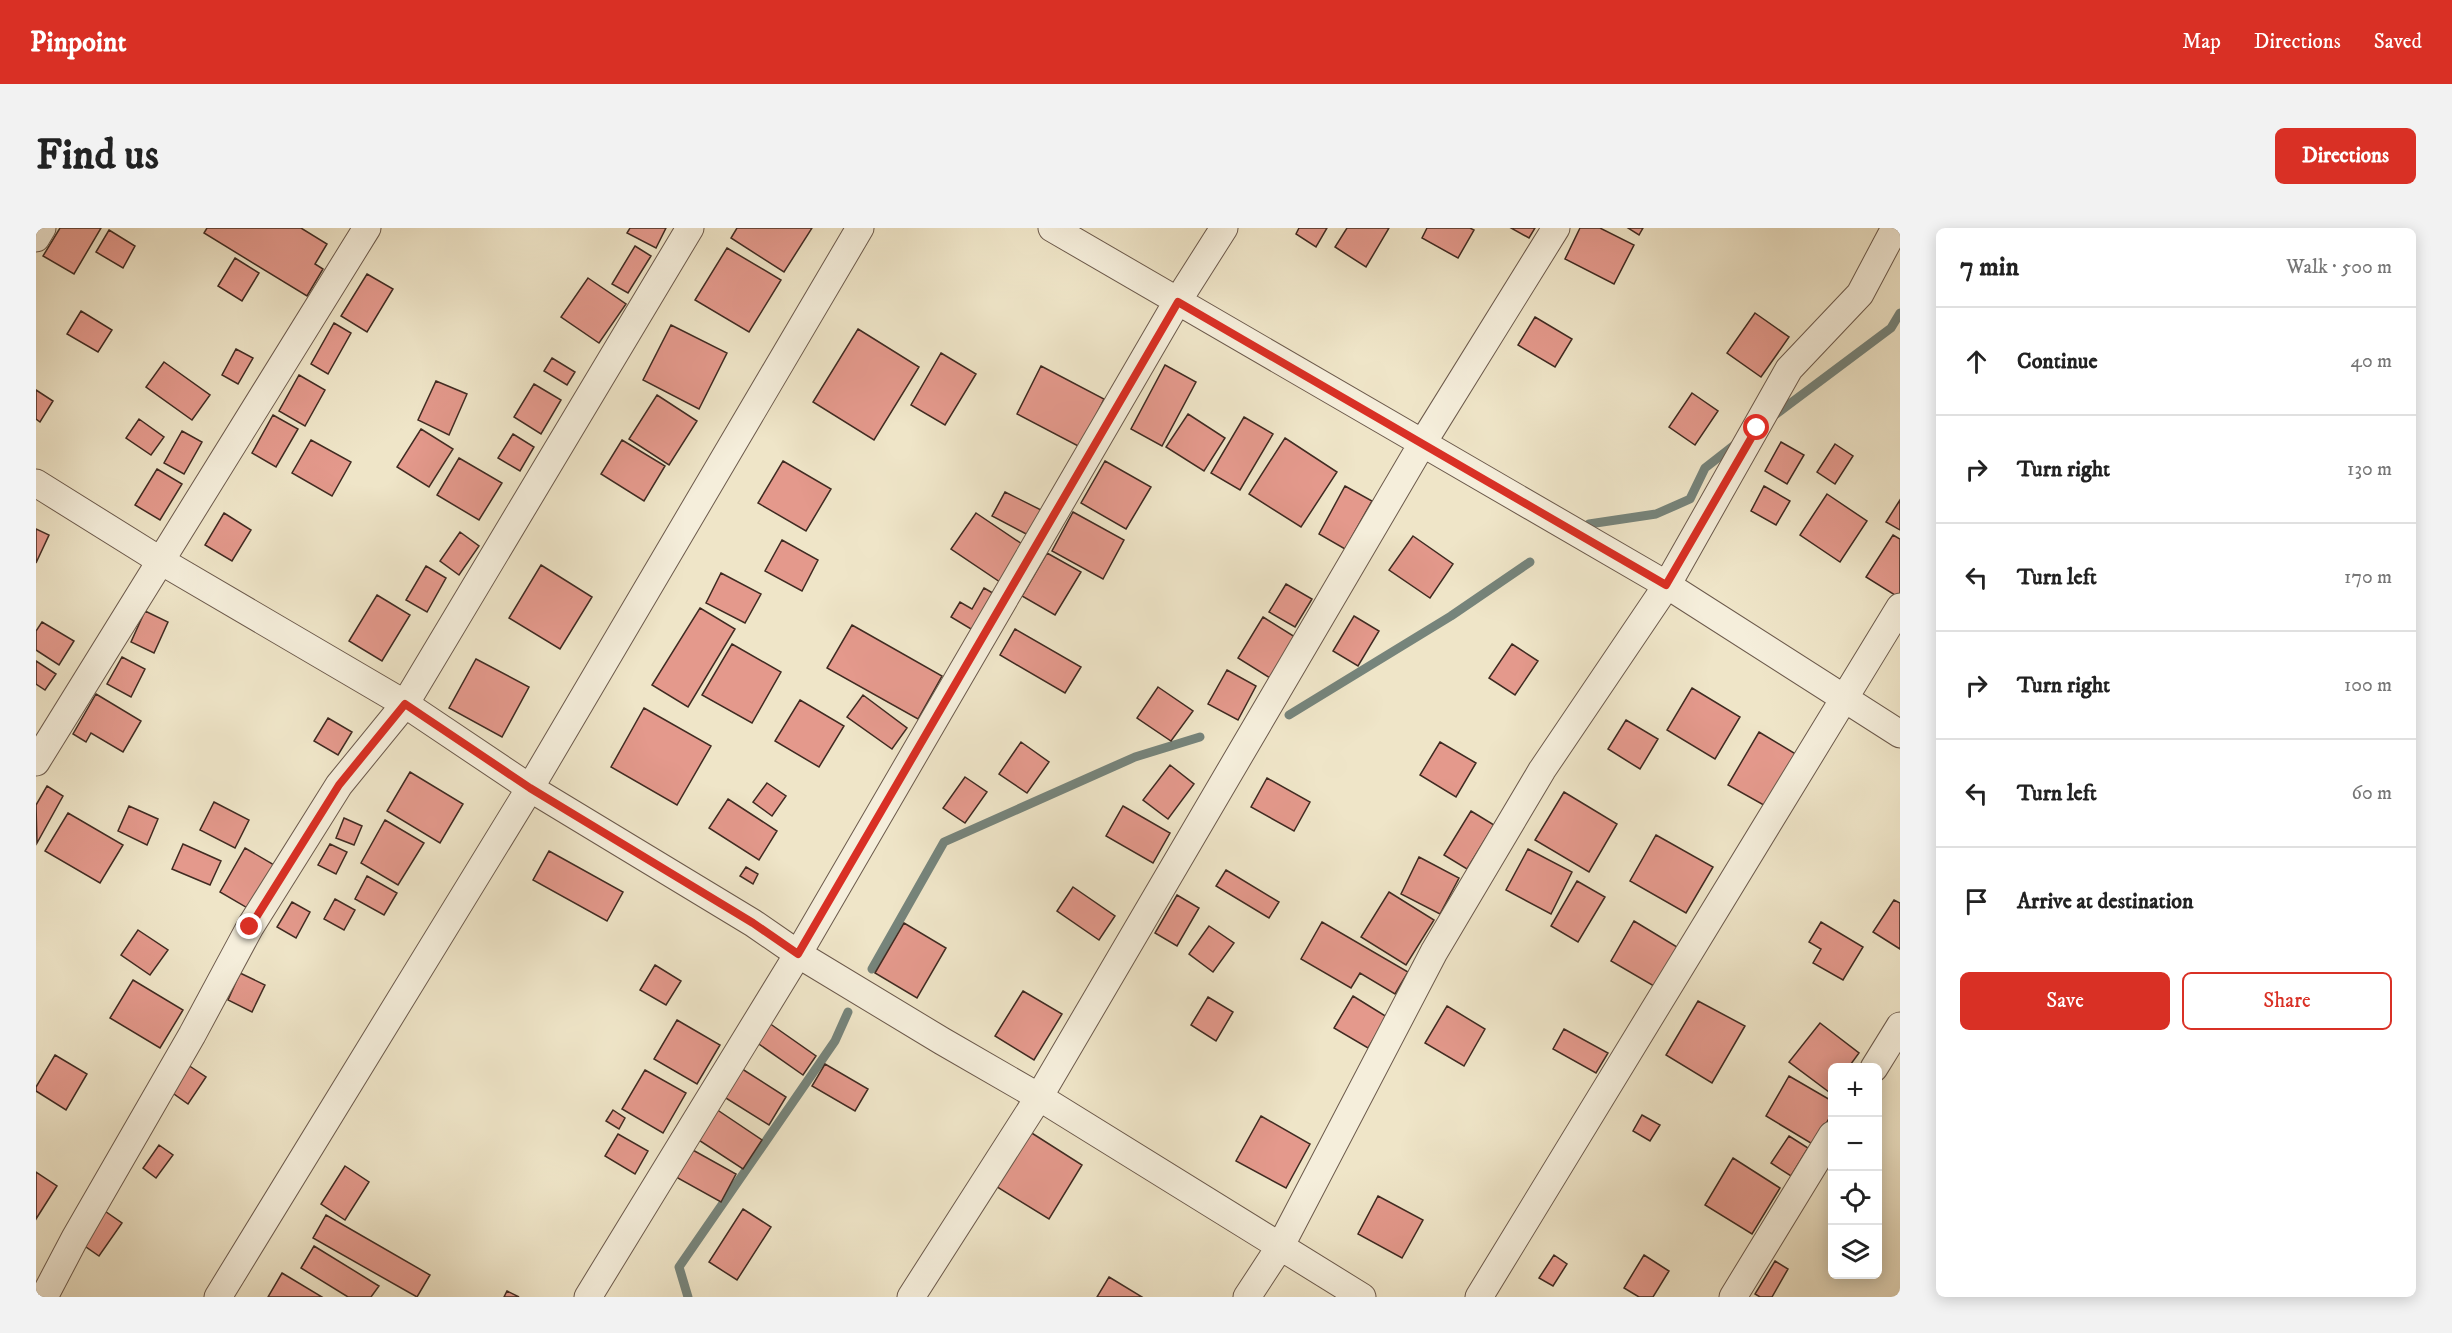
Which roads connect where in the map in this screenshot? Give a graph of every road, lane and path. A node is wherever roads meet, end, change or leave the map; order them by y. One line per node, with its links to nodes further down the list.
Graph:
1 (42, 228): 9 (street)
2 (367, 228): 13 (street)
3 (690, 228): 17 (street)
4 (860, 228): 20 (street)
5 (1052, 228): 10 (street)
6 (1224, 228): 10 (street)
7 (1556, 228): 11 (street)
8 (1895, 228): 14 (street)
9 (36, 238)
10 (1178, 302): 11 (street); 21 (street)
11 (1422, 444): 14 (street); 24 (street)
12 (36, 483): 13 (street)
13 (161, 561): 17 (street); 19 (street)
14 (1666, 585): 16 (street); 26 (street)
15 (1900, 608): 16 (street)
16 (1845, 699): 18 (street); 33 (street)
17 (405, 704): 20 (street); 27 (street)
18 (1900, 734)
19 (36, 762)
20 (530, 788): 21 (street); 28 (street)
21 (798, 954): 24 (street); 29 (street)
22 (1900, 1026): 23 (street)
23 (1877, 1063)
24 (1039, 1097): 26 (street); 30 (street)
25 (1828, 1143): 34 (street)
26 (1281, 1245): 31 (street); 32 (street)
27 (44, 1297)
28 (218, 1297)
29 (588, 1297)
30 (911, 1297)
31 (1247, 1297)
32 (1362, 1297)
33 (1479, 1297)
34 (1733, 1297)

